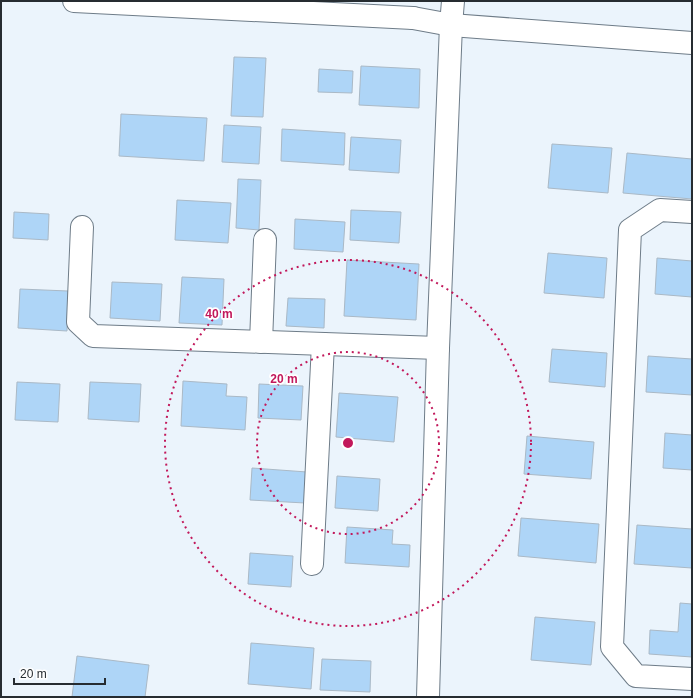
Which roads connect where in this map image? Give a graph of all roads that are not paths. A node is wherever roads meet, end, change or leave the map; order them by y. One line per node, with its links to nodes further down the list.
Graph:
1 (74, 1): 3 (street)
2 (453, 1): 3 (street)
3 (451, 25): 4 (street); 10 (street)
4 (692, 43)
5 (692, 212): 12 (street)
6 (82, 227): 8 (street)
7 (265, 240): 8 (street)
8 (261, 342): 9 (street)
9 (323, 344): 10 (street); 11 (street)
10 (438, 348): 13 (street)
11 (312, 564)
12 (692, 679)
13 (428, 697)

